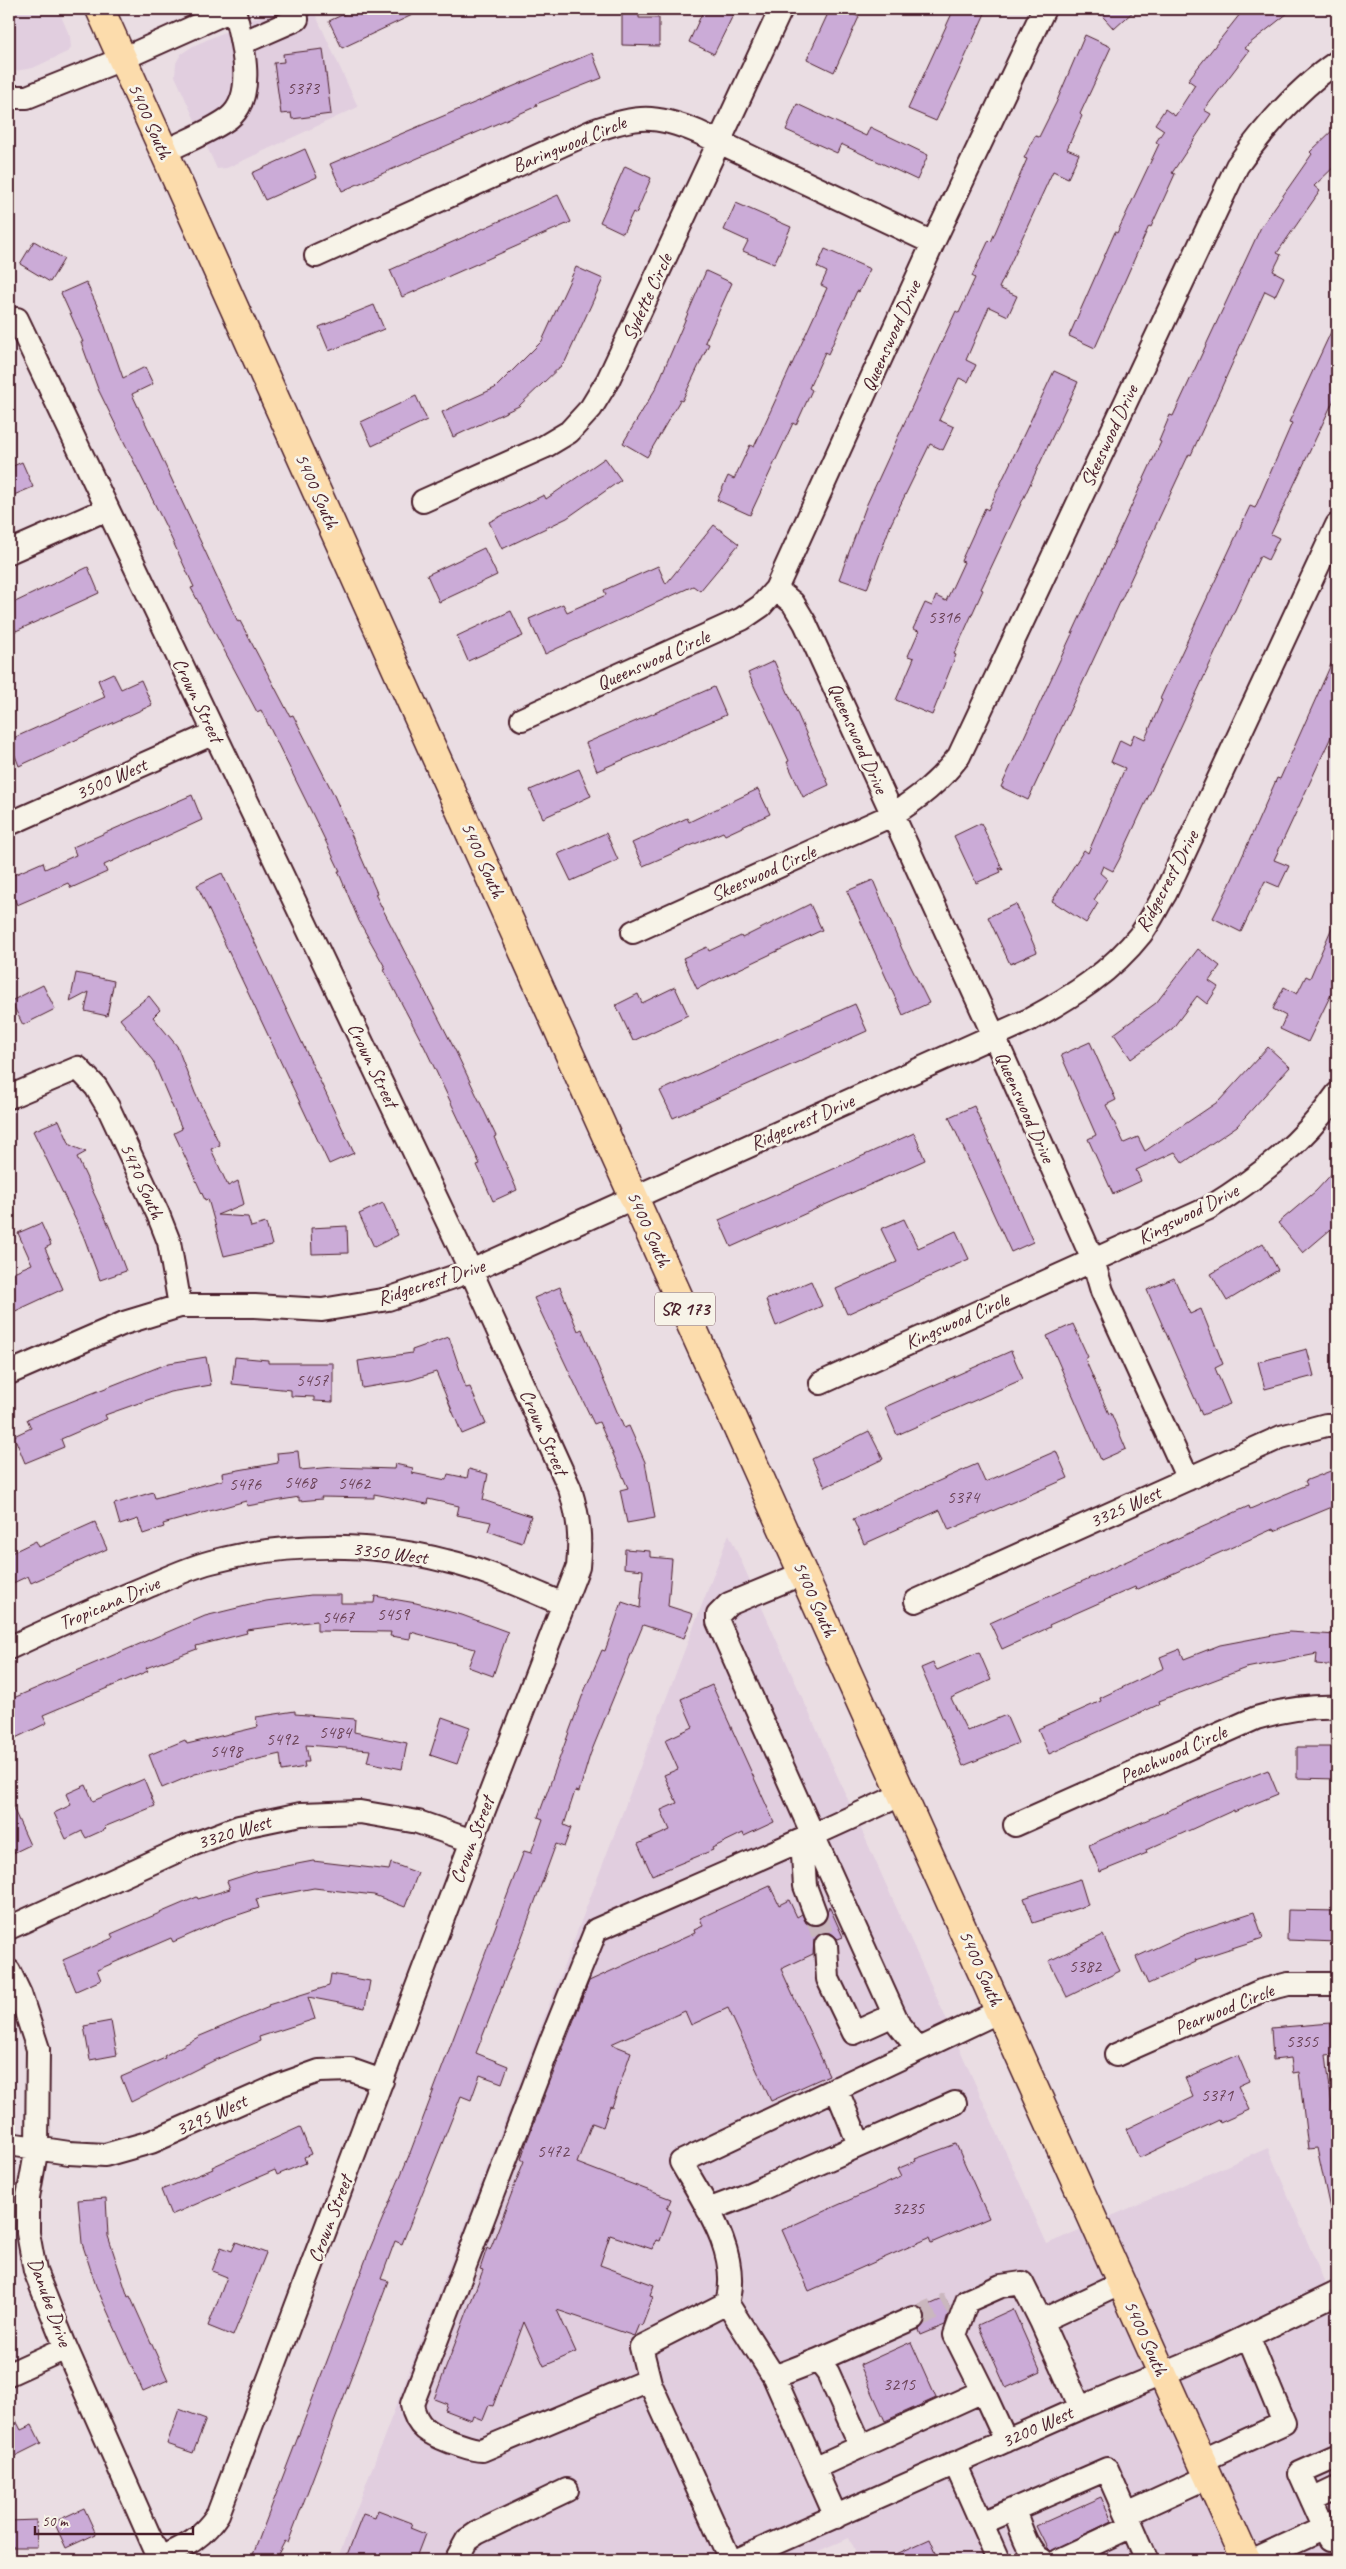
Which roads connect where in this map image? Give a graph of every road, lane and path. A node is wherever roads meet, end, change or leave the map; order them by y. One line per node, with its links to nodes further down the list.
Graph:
1 (100, 9): 7 (main road, 5400 South / SR 173)
2 (234, 9): 6 (street); 7 (street)
3 (781, 9): 10 (street, Sydette Circle)
4 (1044, 9): 12 (street, Queenswood Drive)
5 (284, 18): 6 (street)
6 (242, 43): 11 (street)
7 (122, 59): 9 (street); 11 (main road, 5400 South / SR 173)
8 (1337, 62): 22 (street, Skeeswood Drive)
9 (9, 97)
10 (720, 141): 12 (street, Baringwood Circle); 13 (street, Baringwood Circle); 15 (street, Sydette Circle)
11 (164, 152): 28 (main road, 5400 South / SR 173)
12 (933, 243): 19 (street, Queenswood Drive)
13 (316, 256)
14 (13, 321): 16 (street, Crown Street)
15 (423, 500)
16 (107, 508): 18 (street); 21 (street, Crown Street)
17 (1337, 525): 25 (street, Ridgecrest Drive)
18 (9, 552)
19 (776, 589): 20 (street, Queenswood Circle); 22 (street, Queenswood Drive)
20 (522, 719)
21 (214, 733): 23 (street, 3500 West); 30 (street, Crown Street)
22 (892, 815): 24 (street, Skeeswood Circle); 25 (street, Queenswood Drive)
23 (9, 824)
24 (633, 932)
25 (994, 1036): 28 (street, Ridgecrest Drive); 29 (street, Queenswood Drive)
26 (1337, 1094): 29 (street, Kingswood Drive)
27 (9, 1097): 31 (street, 5470 South)
28 (635, 1197): 30 (street, Ridgecrest Drive); 37 (main road, 5400 South / SR 173)
29 (1093, 1260): 33 (street, Kingswood Circle); 35 (street, Queenswood Drive)
30 (471, 1271): 31 (street, Ridgecrest Drive); 39 (street, Crown Street)
31 (180, 1306): 32 (street, Ridgecrest Drive)
32 (9, 1373)
33 (821, 1383)
34 (1337, 1425): 35 (street, 3325 West)
35 (1188, 1479): 38 (street, 3325 West)
36 (211, 1562): 39 (street, 3350 West); 40 (street, Tropicana Drive)
37 (804, 1573): 42 (main road, 5400 South / SR 173); 44 (street)
38 (916, 1601)
39 (563, 1604): 45 (street, Crown Street)
40 (9, 1648)
41 (1337, 1707): 43 (street, Peachwood Circle)
42 (903, 1794): 44 (street); 51 (main road, 5400 South / SR 173)
43 (1015, 1825)
44 (808, 1838): 46 (street); 52 (street); 73 (street)
45 (472, 1841): 47 (street, 3320 West); 55 (street, Crown Street)
46 (815, 1913)
47 (9, 1928)
48 (826, 1945): 52 (street)
49 (9, 1971): 60 (street, Danube Drive)
50 (1337, 1984): 54 (street, Pearwood Circle)
51 (1000, 2011): 53 (street); 62 (main road, 5400 South / SR 173)
52 (894, 2015): 53 (street)
53 (918, 2050): 56 (street)
54 (1116, 2055)
55 (382, 2081): 60 (street, 3295 West); 90 (street, Crown Street)
56 (836, 2088): 59 (street); 61 (street)
57 (955, 2103): 59 (street)
58 (9, 2144): 60 (street, 3295 West)
59 (859, 2144): 61 (street)
60 (37, 2147): 68 (street, Danube Drive)
61 (708, 2210): 64 (street)
62 (1122, 2283): 66 (street); 70 (main road, 5400 South / SR 173)
63 (1337, 2294): 67 (street, 3200 West)
64 (727, 2304): 72 (street); 73 (street)
65 (914, 2318): 69 (street)
66 (1041, 2322): 74 (street); 75 (street)
67 (1248, 2336): 70 (street, 3200 West); 81 (street)
68 (66, 2348): 71 (street); 90 (street, Danube Drive)
69 (818, 2360): 72 (street); 77 (street)
70 (1162, 2373): 75 (street, 3200 West); 81 (main road, 5400 South / SR 173)
71 (9, 2374)
72 (774, 2377): 80 (street)
73 (649, 2380): 92 (street)
74 (983, 2391): 76 (street); 77 (street)
75 (1080, 2408): 76 (street, 3200 West)
76 (1006, 2441): 78 (street, 3200 West)
77 (861, 2446): 80 (street)
78 (955, 2463): 86 (street, 3200 West); 88 (street)
79 (1337, 2465): 84 (street)
80 (814, 2468): 86 (street)
81 (1205, 2469): 87 (street); 98 (main road, 5400 South / SR 173)
82 (1337, 2488): 84 (street)
83 (567, 2490): 91 (street)
84 (1310, 2494): 89 (street)
85 (1014, 2510): 87 (street); 88 (street); 95 (street)
86 (836, 2517): 93 (street, 3200 West)
87 (1130, 2520): 96 (street); 97 (street)
88 (982, 2524): 94 (street)
89 (1331, 2527): 99 (street)
90 (158, 2560)
91 (456, 2560)
92 (730, 2560)
93 (737, 2560)
94 (998, 2560)
95 (1042, 2560)
96 (1059, 2560)
97 (1148, 2560)
98 (1246, 2560)
99 (1255, 2560)

